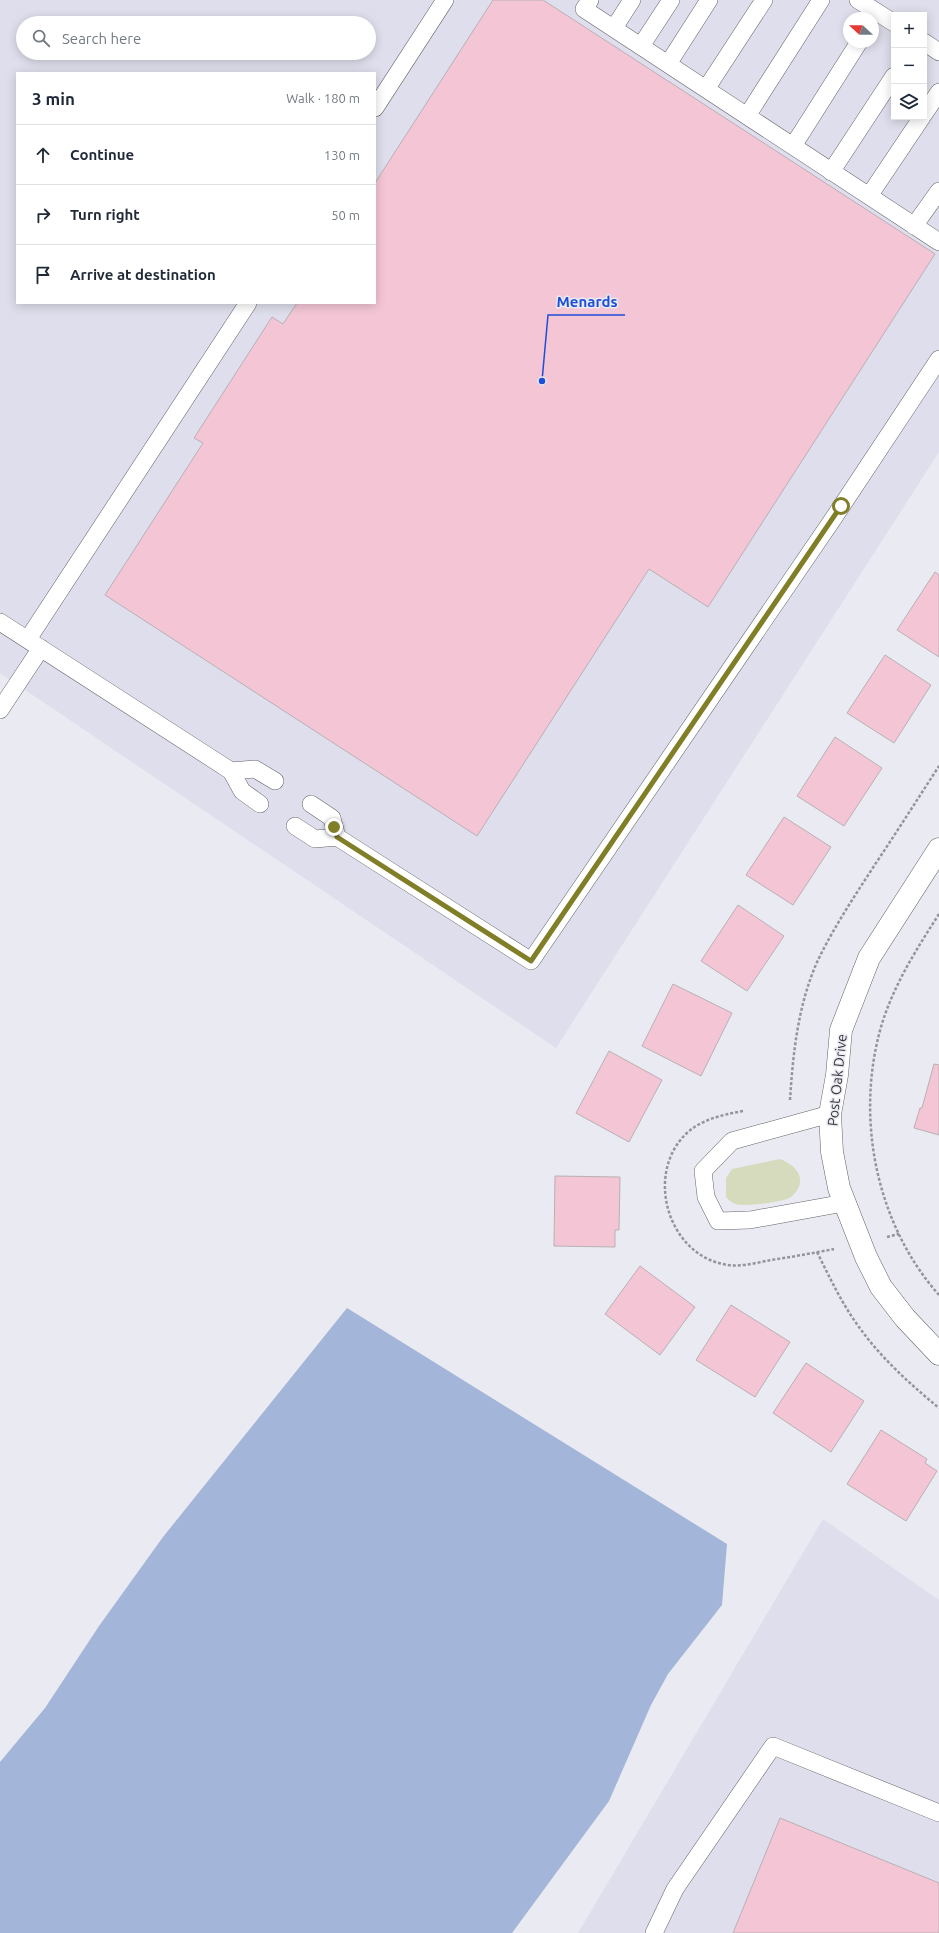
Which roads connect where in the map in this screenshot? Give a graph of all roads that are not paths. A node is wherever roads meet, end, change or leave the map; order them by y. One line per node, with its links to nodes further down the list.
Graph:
1 (445, 0): 21 (lane)
2 (590, 0): 12 (lane)
3 (632, 0): 12 (lane)
4 (671, 0): 14 (lane)
5 (709, 0): 17 (lane)
6 (764, 0): 19 (lane)
7 (822, 0): 23 (lane)
8 (858, 0): 9 (lane)
9 (871, 12)
10 (879, 17): 11 (lane)
11 (891, 22)
12 (614, 28): 14 (lane)
13 (927, 44): 16 (lane)
14 (642, 46): 17 (lane)
15 (855, 48): 25 (lane)
16 (939, 52)
17 (668, 64): 19 (lane)
18 (891, 81): 26 (lane)
19 (706, 89): 23 (lane)
20 (939, 92): 22 (lane)
21 (376, 106)
22 (927, 110)
23 (747, 116): 25 (lane)
24 (920, 120): 28 (lane)
25 (793, 146): 26 (lane)
26 (831, 172): 28 (lane)
27 (939, 190): 29 (lane)
28 (869, 196): 29 (lane)
29 (914, 226): 30 (lane)
30 (939, 242)
31 (247, 304): 34 (lane)
32 (939, 359): 41 (lane)
33 (0, 622): 34 (lane)
34 (35, 644): 35 (lane); 36 (lane)
35 (0, 710)
36 (231, 771): 37 (lane); 38 (lane)
37 (275, 781)
38 (260, 804)
39 (311, 804): 41 (lane)
40 (295, 826): 41 (lane)
41 (337, 837)
42 (939, 849): 43 (street, Post Oak Drive)
43 (830, 1114): 44 (street, Post Oak Drive); 44 (lane)
44 (844, 1203): 45 (street, Post Oak Drive)
45 (939, 1354)
46 (939, 1813): 47 (lane)
47 (654, 1933)

